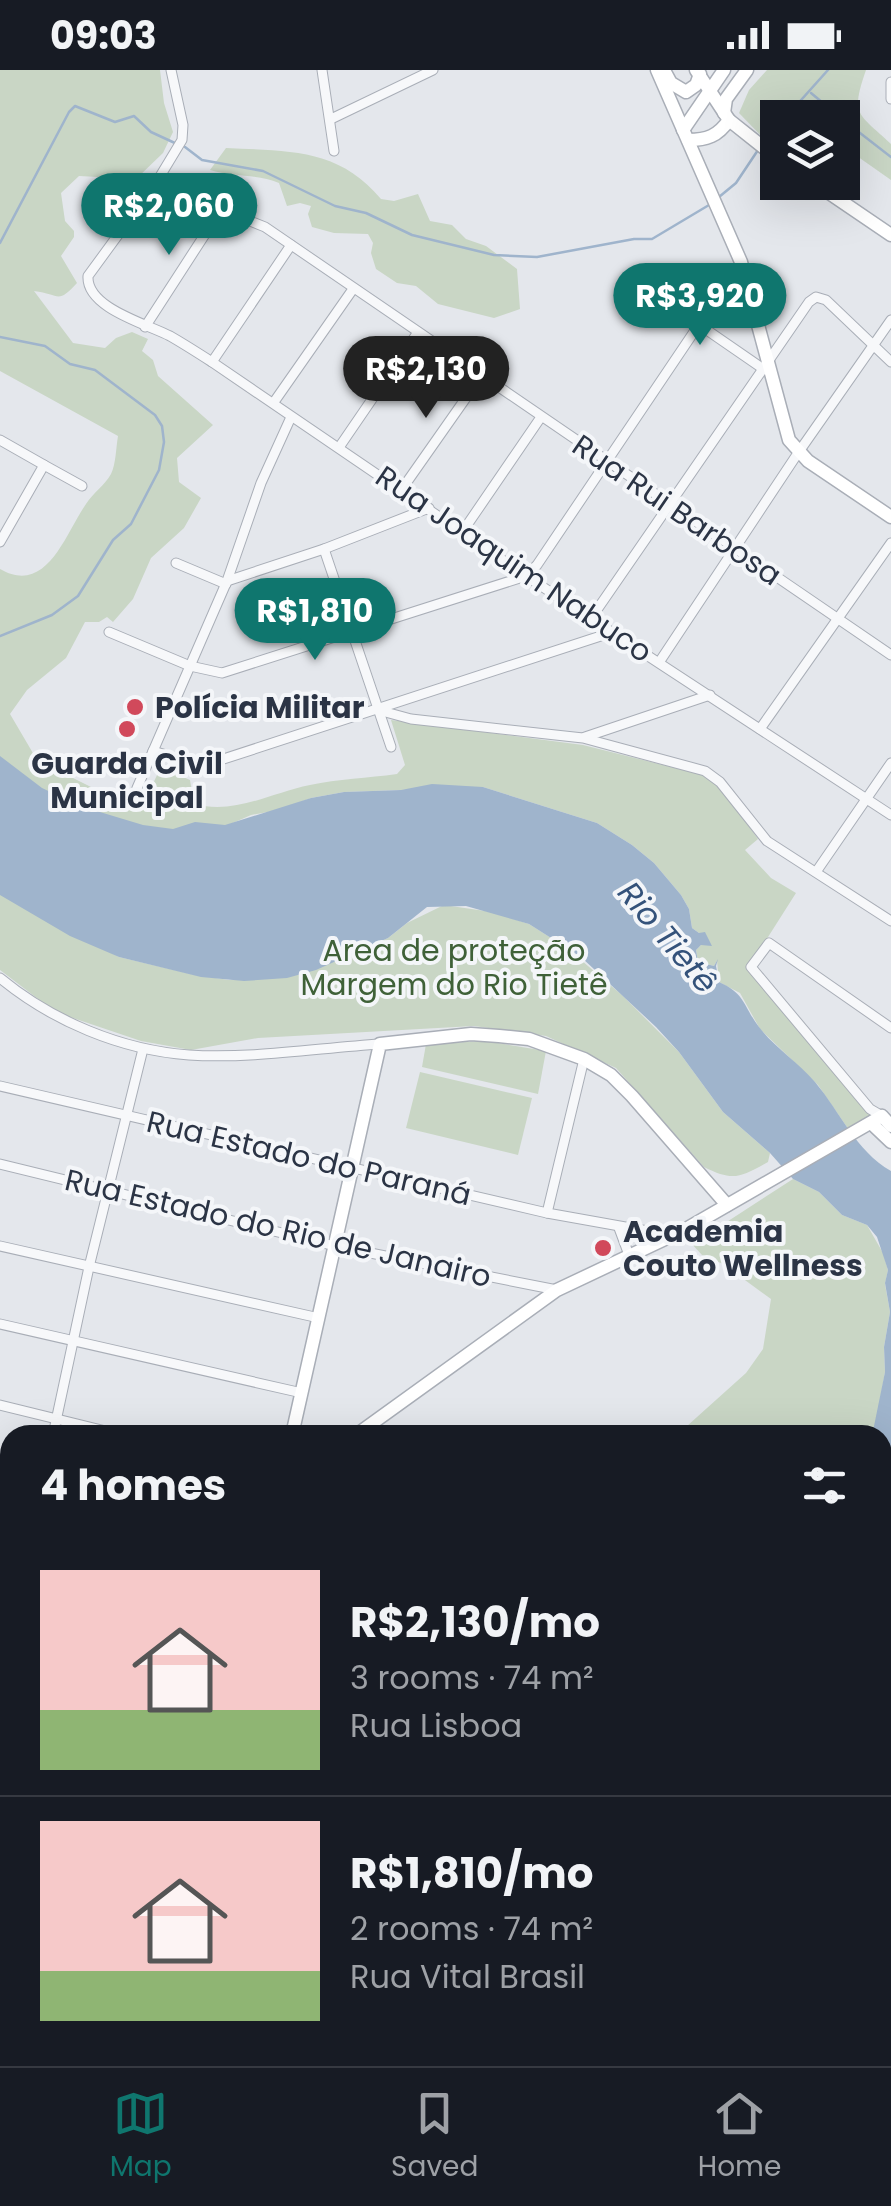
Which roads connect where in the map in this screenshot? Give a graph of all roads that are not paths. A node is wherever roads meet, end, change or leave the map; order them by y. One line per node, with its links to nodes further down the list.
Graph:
1 (171, 70): 17 (street)
2 (322, 70): 13 (street)
3 (434, 70): 13 (street)
4 (660, 70): 7 (street); 14 (street)
5 (724, 70): 9 (street)
6 (747, 70): 12 (street)
7 (698, 72): 9 (street)
8 (891, 82): 10 (street)
9 (709, 90): 11 (street); 12 (street)
10 (891, 99)
11 (696, 109): 12 (street); 14 (street)
12 (726, 116): 14 (street); 15 (street)
13 (330, 118): 16 (street)
14 (685, 135): 22 (street)
15 (760, 144)
16 (334, 151)
17 (156, 183): 19 (street, Rua Rui Barbosa); 27 (street, Rua Joaquim Nabuco)
18 (839, 200): 20 (street)
19 (222, 208): 21 (street, Rua Rui Barbosa); 27 (street)
20 (891, 235)
21 (291, 245): 23 (street, Rua Rui Barbosa); 30 (street)
22 (741, 262): 26 (street); 32 (street)
23 (353, 290): 28 (street, Rua Rui Barbosa); 34 (street)
24 (659, 297): 26 (street)
25 (891, 320): 29 (street)
26 (698, 324): 32 (street); 40 (street)
27 (145, 327): 30 (street, Rua Joaquim Nabuco)
28 (418, 332): 33 (street, Rua Rui Barbosa); 38 (street)
29 (871, 346): 31 (street); 32 (street); 39 (street)
30 (212, 362): 34 (street, Rua Joaquim Nabuco)
31 (891, 362)
32 (765, 364): 39 (street); 44 (street)
33 (482, 375): 36 (street, Rua Rui Barbosa); 43 (street)
34 (274, 402): 35 (street, Rua Joaquim Nabuco)
35 (291, 416): 38 (street, Rua Joaquim Nabuco); 54 (street)
36 (540, 416): 40 (street, Rua Rui Barbosa); 47 (street)
37 (0, 440): 41 (street)
38 (340, 446): 43 (street, Rua Joaquim Nabuco)
39 (798, 453): 46 (street); 51 (street)
40 (607, 463): 44 (street, Rua Rui Barbosa); 53 (street)
41 (44, 465): 42 (street); 48 (street)
42 (82, 486)
43 (402, 489): 45 (street, Rua Joaquim Nabuco)
44 (668, 505): 51 (street, Rua Rui Barbosa); 55 (street)
45 (428, 508): 47 (street, Rua Joaquim Nabuco); 50 (street)
46 (891, 516)
47 (463, 530): 53 (street, Rua Joaquim Nabuco)
48 (0, 542)
49 (891, 543): 56 (street)
50 (324, 549): 54 (street); 58 (street)
51 (734, 550): 56 (street, Rua Rui Barbosa); 61 (street)
52 (176, 564): 54 (street)
53 (526, 576): 55 (street, Rua Joaquim Nabuco); 58 (street)
54 (227, 582): 62 (street)
55 (592, 618): 59 (street, Rua Joaquim Nabuco)
56 (838, 619): 60 (street, Rua Rui Barbosa); 65 (street)
57 (109, 632): 62 (street)
58 (351, 632): 62 (street); 64 (street)
59 (613, 632): 61 (street, Rua Joaquim Nabuco); 64 (street)
60 (891, 656)
61 (660, 661): 63 (street, Rua Joaquim Nabuco)
62 (190, 666): 68 (street)
63 (710, 695): 65 (street, Rua Joaquim Nabuco); 66 (street)
64 (378, 710): 66 (street); 67 (street); 68 (street)
65 (760, 728): 71 (street, Rua Joaquim Nabuco)
66 (583, 738): 73 (street)
67 (391, 747)
68 (153, 751): 70 (street)
69 (891, 763): 71 (street)
70 (138, 788)
71 (867, 798): 72 (street, Rua Joaquim Nabuco); 73 (street)
72 (891, 815)
73 (816, 872): 74 (street)
74 (891, 921)
75 (0, 978): 78 (street)
76 (891, 1028): 82 (street)
77 (380, 1044): 78 (street); 79 (street); 85 (street)
78 (143, 1049): 81 (street)
79 (584, 1059): 87 (street); 88 (street)
80 (0, 1086): 81 (street, Rua Estado do Paraná)
81 (126, 1116): 85 (street, Rua Estado do Paraná); 86 (street)
82 (875, 1121): 83 (street); 87 (street)
83 (891, 1142)
84 (0, 1164): 86 (street, Rua Estado do Rio de Janairo)
85 (351, 1168): 88 (street, Rua Estado do Paraná); 92 (street)
86 (109, 1190): 92 (street, Rua Estado do Rio de Janairo); 94 (street)
87 (729, 1198): 90 (street)
88 (547, 1214): 89 (street, Rua Estado do Paraná)
89 (619, 1228): 90 (street, Rua Estado do Paraná); 93 (street)
90 (670, 1236): 93 (street)
91 (0, 1246): 94 (street)
92 (335, 1246): 95 (street, Rua Estado do Rio de Janairo); 96 (street)
93 (628, 1255): 95 (street)
94 (89, 1267): 96 (street); 98 (street)
95 (556, 1290): 105 (street)
96 (319, 1318): 99 (street)
97 (0, 1324): 98 (street)
98 (74, 1341): 99 (street); 101 (street)
99 (302, 1393): 104 (street)
100 (0, 1405): 101 (street)
101 (56, 1419): 102 (street); 103 (street)
102 (55, 1425)
103 (81, 1425)
104 (294, 1425)
105 (370, 1425)

